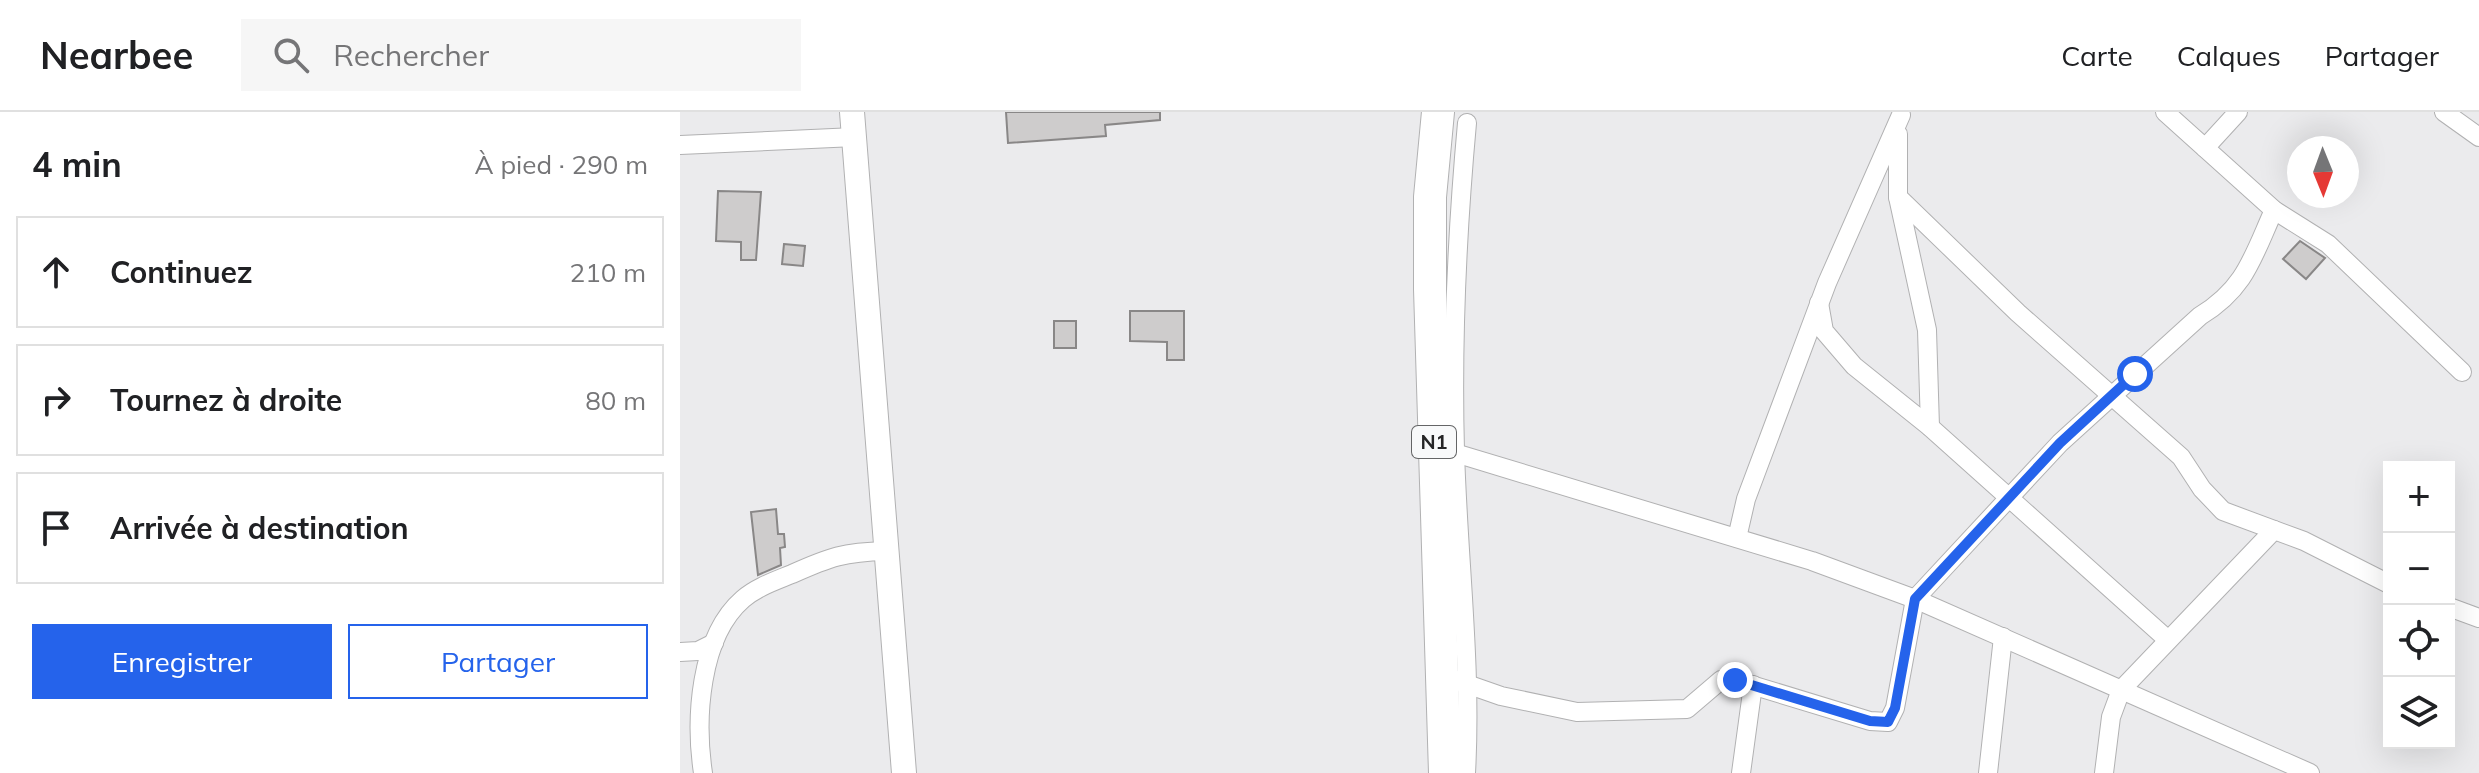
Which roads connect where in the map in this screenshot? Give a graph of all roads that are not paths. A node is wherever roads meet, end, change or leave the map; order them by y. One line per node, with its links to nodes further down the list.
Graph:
1 (852, 112): 7 (street)
2 (2165, 112): 10 (street)
3 (2238, 112): 10 (street)
4 (2444, 112): 8 (street)
5 (1901, 113): 11 (street); 13 (street)
6 (1452, 118): 17 (street); 19 (highway, N1)
7 (855, 137): 9 (street); 22 (street)
8 (2479, 137)
9 (680, 145)
10 (2205, 148): 12 (street)
11 (1898, 197): 15 (street); 16 (street)
12 (2274, 210): 14 (street); 15 (street)
13 (1819, 303): 16 (street); 21 (street)
14 (2462, 372)
15 (2112, 395): 18 (street); 20 (street)
16 (1930, 427): 18 (street)
17 (1455, 453): 19 (street); 21 (street)
18 (2010, 498): 24 (street); 28 (street)
19 (1448, 530): 31 (highway, N1)
20 (2274, 530): 23 (street); 28 (street)
21 (1737, 538): 24 (street)
22 (886, 551): 29 (street); 35 (street)
23 (2383, 581)
24 (1915, 599): 27 (street); 32 (street)
25 (2455, 609): 26 (street)
26 (2479, 618)
27 (2003, 637): 33 (street); 39 (street)
28 (2168, 640): 33 (street)
29 (714, 643): 30 (street); 34 (street)
30 (680, 652)
31 (1454, 680): 32 (street); 36 (highway, N1); 37 (street)
32 (1753, 685): 38 (street)
33 (2121, 690): 40 (street); 41 (street)
34 (703, 773)
35 (904, 773)
36 (1445, 773)
37 (1466, 773)
38 (1741, 773)
39 (1988, 773)
40 (2104, 773)
41 (2310, 773)

